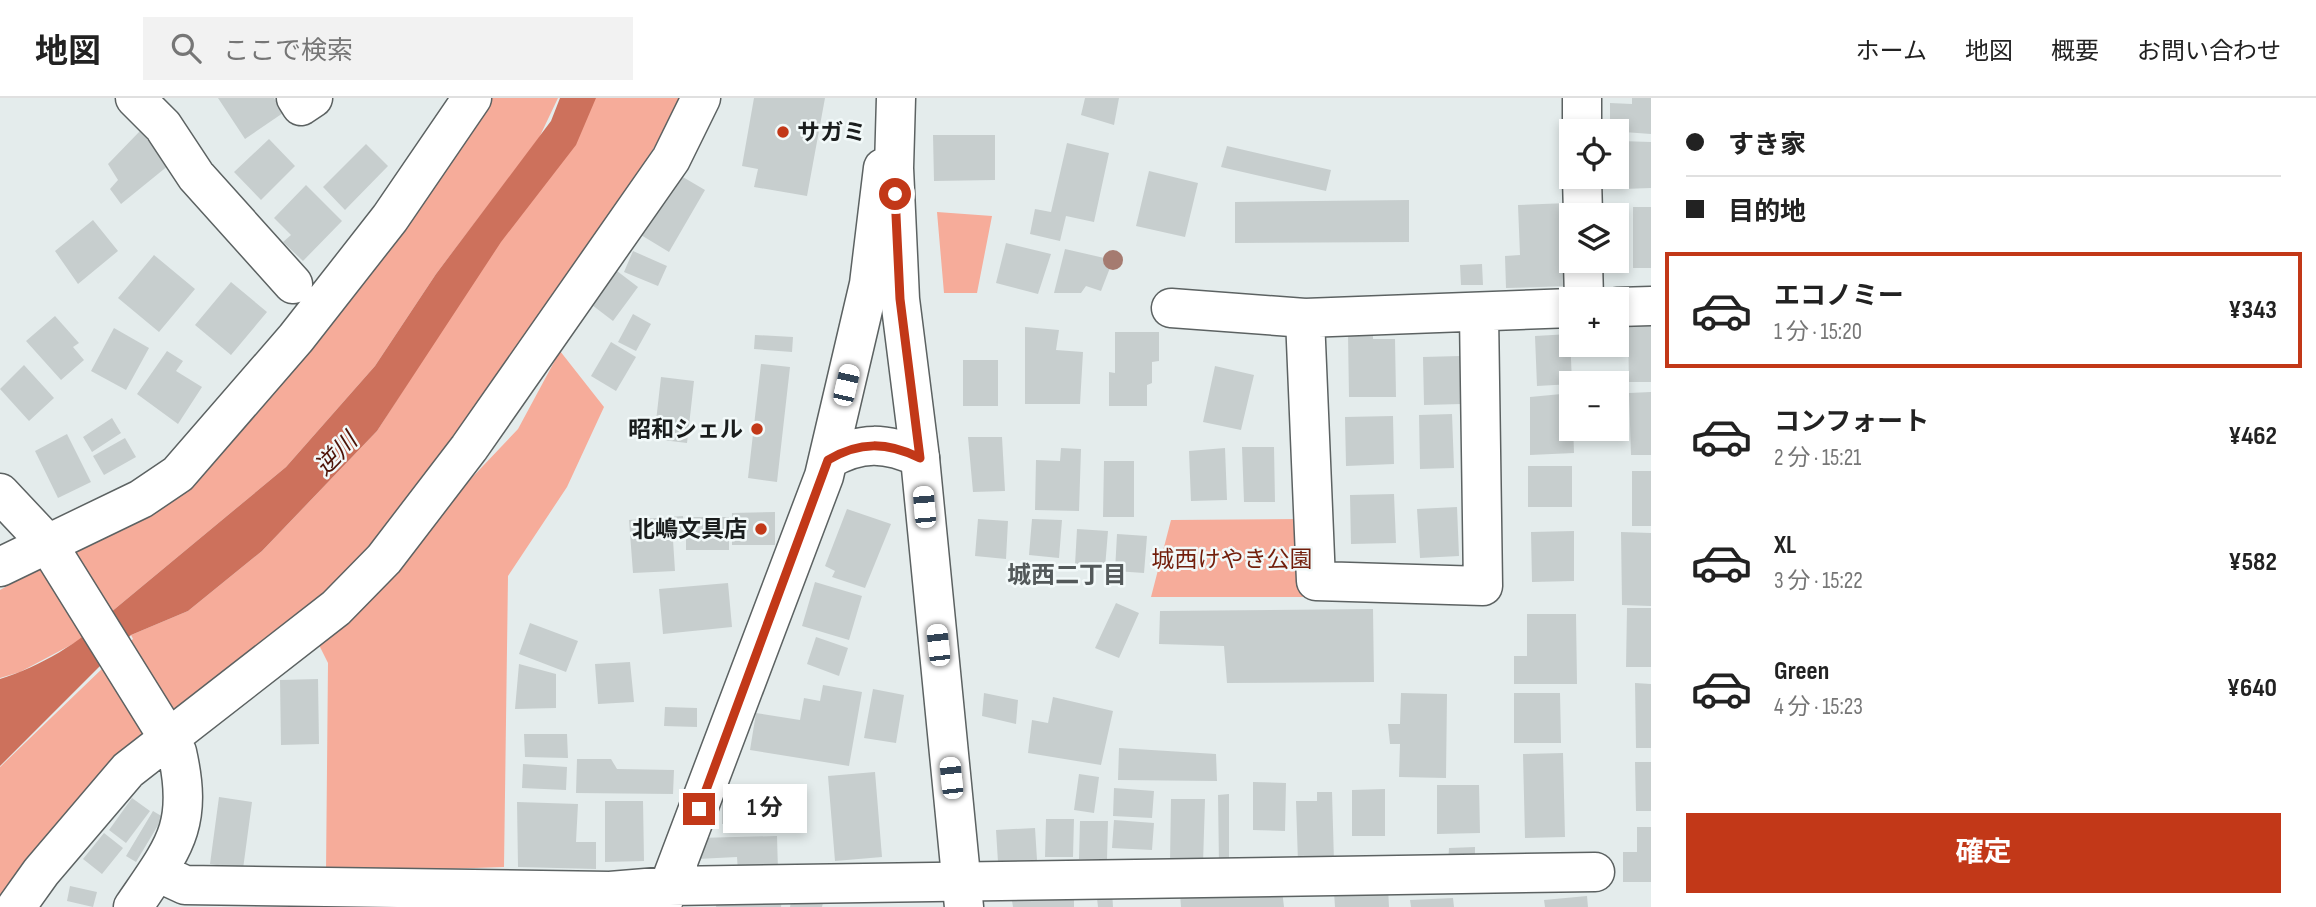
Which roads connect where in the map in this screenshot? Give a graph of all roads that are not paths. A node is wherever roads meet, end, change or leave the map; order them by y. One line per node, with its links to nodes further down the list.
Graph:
1 (135, 98): 9 (street)
2 (296, 98): 3 (street)
3 (313, 98)
4 (472, 98): 19 (street)
5 (701, 98): 21 (street)
6 (894, 98): 16 (street); 17 (street)
7 (1582, 98): 8 (street)
8 (1582, 119)
9 (293, 284)
10 (1651, 306): 11 (street)
11 (1629, 307)
12 (1171, 308): 15 (street)
13 (1559, 309): 14 (street)
14 (1479, 314): 15 (street); 15 (street)
15 (1305, 318)
16 (920, 458): 17 (street); 25 (street)
17 (828, 460): 26 (street)
18 (0, 493): 19 (street)
19 (50, 547): 20 (street); 21 (street)
20 (0, 567)
21 (165, 732): 22 (street); 27 (street)
22 (157, 872): 26 (street); 28 (street)
23 (1595, 872): 25 (street)
24 (884, 895): 25 (street); 26 (street)
25 (963, 895)
26 (666, 897)
27 (16, 907)
28 (133, 907)

